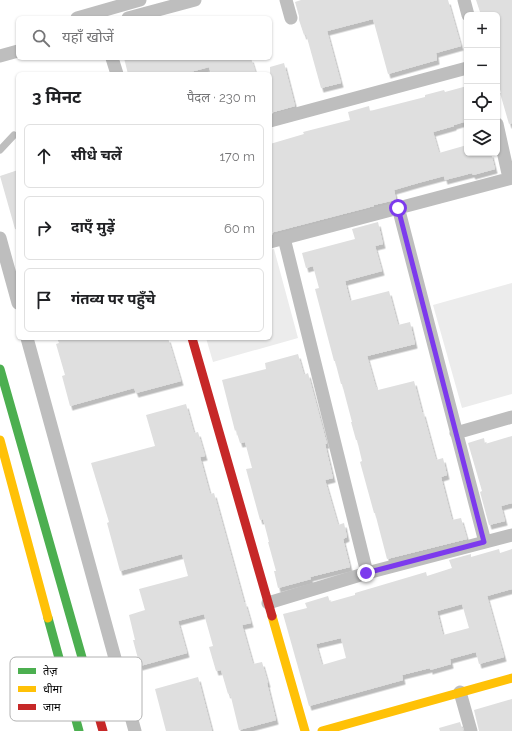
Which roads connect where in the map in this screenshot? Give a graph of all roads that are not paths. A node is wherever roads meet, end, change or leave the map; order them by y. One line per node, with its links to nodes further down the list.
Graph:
1 (140, 0): 7 (street)
2 (286, 0): 9 (street)
3 (464, 0): 6 (street)
4 (186, 1): 5 (street)
5 (165, 4): 8 (street)
6 (467, 12)
7 (84, 16)
8 (133, 16)
9 (291, 18)
10 (16, 52): 11 (street)
11 (0, 56)
12 (113, 60): 14 (street)
13 (464, 69): 15 (street)
14 (116, 72)
15 (272, 121)
16 (14, 135): 18 (lane)
17 (500, 136): 19 (street)
18 (0, 150)
19 (510, 178): 20 (street)
20 (398, 208): 22 (street); 29 (street)
21 (0, 238): 24 (street)
22 (284, 238): 23 (street); 34 (street)
23 (272, 241)
24 (16, 297)
25 (29, 340): 38 (street)
26 (193, 340): 35 (street)
27 (0, 369): 30 (street)
28 (512, 417): 29 (street)
29 (456, 433): 33 (street)
30 (21, 442): 31 (street); 37 (street)
31 (1, 444): 36 (street)
32 (512, 535): 33 (street)
33 (484, 542): 34 (street)
34 (366, 573): 35 (street)
35 (268, 603): 47 (street)
36 (59, 657)
37 (82, 657)
38 (115, 657)
39 (512, 678): 40 (street)
40 (460, 692): 48 (street); 49 (street)
41 (76, 721): 44 (street)
42 (100, 721): 45 (street)
43 (132, 721): 46 (street)
44 (79, 731)
45 (103, 731)
46 (135, 731)
47 (305, 731)
48 (322, 731)
49 (471, 731)

